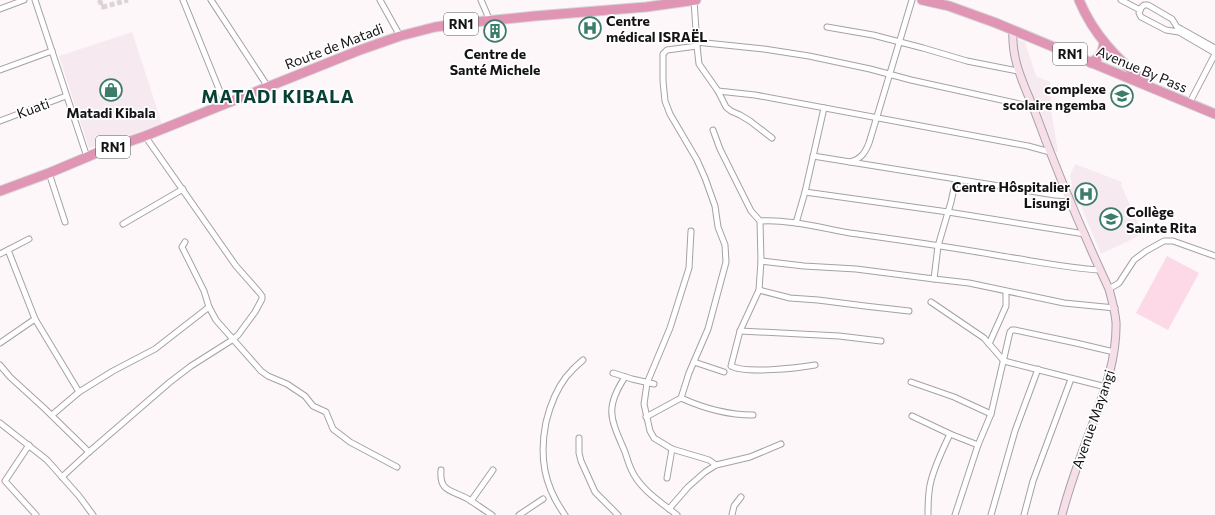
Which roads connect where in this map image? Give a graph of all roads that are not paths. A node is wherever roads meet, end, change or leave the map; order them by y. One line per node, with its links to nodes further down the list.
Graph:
1 (24, 0): 13 (street)
2 (35, 0): 24 (street)
3 (185, 0): 34 (street)
4 (211, 0): 30 (street)
5 (380, 0): 19 (street)
6 (481, 0): 15 (street)
7 (695, 0): 15 (highway, Route de Matadi / RN1); 22 (street)
8 (912, 0): 20 (street)
9 (922, 0): 18 (highway, Avenue By Pass / RN1)
10 (1079, 0): 21 (highway)
11 (1121, 0): 14 (street)
12 (1127, 0): 14 (street)
13 (0, 9)
14 (1140, 9): 17 (street); 17 (street)
15 (490, 21): 19 (highway, Route de Matadi / RN1)
16 (827, 27): 20 (street)
17 (1176, 29): 23 (street); 25 (street)
18 (1013, 30): 26 (highway, Avenue By Pass / RN1); 28 (street, Avenue Mayangi)
19 (400, 36): 30 (highway, Route de Matadi / RN1)
20 (899, 42): 28 (street); 29 (street)
21 (1104, 42): 26 (highway); 31 (highway)
22 (697, 44): 29 (street); 32 (street); 86 (street)
23 (1215, 48)
24 (52, 51): 27 (street); 33 (street)
25 (1215, 53): 35 (street)
26 (1092, 63): 31 (highway, Avenue By Pass / RN1)
27 (0, 70)
28 (1018, 71): 36 (street, Avenue Mayangi)
29 (889, 74): 36 (street); 39 (street)
30 (268, 87): 34 (highway, Route de Matadi / RN1)
31 (1154, 89): 35 (highway, Avenue By Pass / RN1)
32 (718, 91): 37 (street); 43 (street)
33 (66, 96): 40 (street, Kuati); 46 (street)
34 (225, 104): 42 (highway, Route de Matadi / RN1)
35 (1189, 104): 38 (highway, Avenue By Pass / RN1)
36 (1033, 107): 44 (street, Avenue Mayangi)
37 (824, 108): 39 (street); 45 (street)
38 (1215, 114)
39 (876, 118): 44 (street); 47 (street)
40 (0, 120)
41 (713, 130): 55 (street)
42 (145, 136): 46 (highway, Route de Matadi / RN1); 50 (street)
43 (772, 138)
44 (1050, 152): 53 (street, Avenue Mayangi)
45 (813, 156): 47 (street); 52 (street)
46 (88, 157): 48 (highway, Route de Matadi / RN1)
47 (850, 162): 49 (street)
48 (49, 173): 51 (highway, Route de Matadi / RN1); 56 (street)
49 (956, 179): 53 (street); 54 (street)
50 (183, 189): 58 (street); 79 (street)
51 (0, 191)
52 (805, 192): 54 (street); 57 (street)
53 (1069, 196): 60 (street, Avenue Mayangi)
54 (948, 212): 60 (street); 63 (street)
55 (760, 221): 57 (street); 67 (street)
56 (65, 222)
57 (796, 223): 63 (street)
58 (123, 224)
59 (691, 231): 95 (street)
60 (1085, 234): 68 (street, Avenue Mayangi)
61 (29, 239): 64 (street)
62 (185, 242): 74 (street)
63 (938, 246): 68 (street); 69 (street)
64 (8, 250): 65 (street); 77 (street)
65 (0, 254)
66 (1215, 256): 70 (street)
67 (761, 261): 69 (street); 71 (street)
68 (1100, 270): 70 (street, Avenue Mayangi)
69 (934, 279): 72 (street)
70 (1109, 289): 75 (street, Avenue Mayangi)
71 (758, 290): 76 (street); 78 (street)
72 (1006, 292): 75 (street); 82 (street)
73 (932, 302): 82 (street)
74 (209, 307): 79 (street); 98 (street)
75 (1114, 308): 83 (street, Avenue Mayangi)
76 (909, 311)
77 (35, 319): 81 (street); 98 (street)
78 (740, 331): 80 (street); 88 (street)
79 (232, 340): 112 (street); 114 (street)
80 (881, 340)
81 (0, 343)
82 (989, 344): 85 (street)
83 (1114, 352): 85 (street); 97 (street, Avenue Mayangi)
84 (583, 360): 127 (street)
85 (1004, 361): 89 (street); 100 (street)
86 (694, 362): 90 (street); 99 (street)
87 (0, 364): 102 (street)
88 (815, 365)
89 (1038, 370): 93 (street); 133 (street)
90 (724, 372)
91 (613, 373): 92 (street)
92 (625, 377): 95 (street); 122 (street)
93 (1071, 379): 97 (street); 134 (street)
94 (911, 382): 100 (street)
95 (647, 383): 96 (street); 104 (street)
96 (654, 384)
97 (1106, 387): 135 (street, Avenue Mayangi)
98 (79, 392): 102 (street)
99 (681, 398): 101 (street); 104 (street)
100 (991, 414): 110 (street)
101 (753, 415)
102 (52, 416): 112 (street)
103 (912, 416): 106 (street)
104 (646, 417): 111 (street)
105 (0, 422): 109 (street)
106 (950, 434): 110 (street); 131 (street)
107 (579, 438): 128 (street)
108 (781, 444): 113 (street)
109 (29, 445): 117 (street); 123 (street)
110 (978, 445): 132 (street)
111 (672, 449): 113 (street); 118 (street)
112 (89, 452): 117 (street)
113 (716, 465): 122 (street)
114 (397, 467)
115 (441, 470): 121 (street)
116 (493, 470): 121 (street)
117 (62, 477): 124 (street)
118 (667, 478)
119 (741, 497): 130 (street)
120 (543, 500): 126 (street)
121 (472, 501): 125 (street)
122 (669, 509): 129 (street)
123 (36, 515)
124 (93, 515)
125 (492, 515)
126 (519, 515)
127 (565, 515)
128 (618, 515)
129 (677, 515)
130 (732, 515)
131 (928, 515)
132 (955, 515)
133 (990, 515)
134 (1024, 515)
135 (1062, 515)

